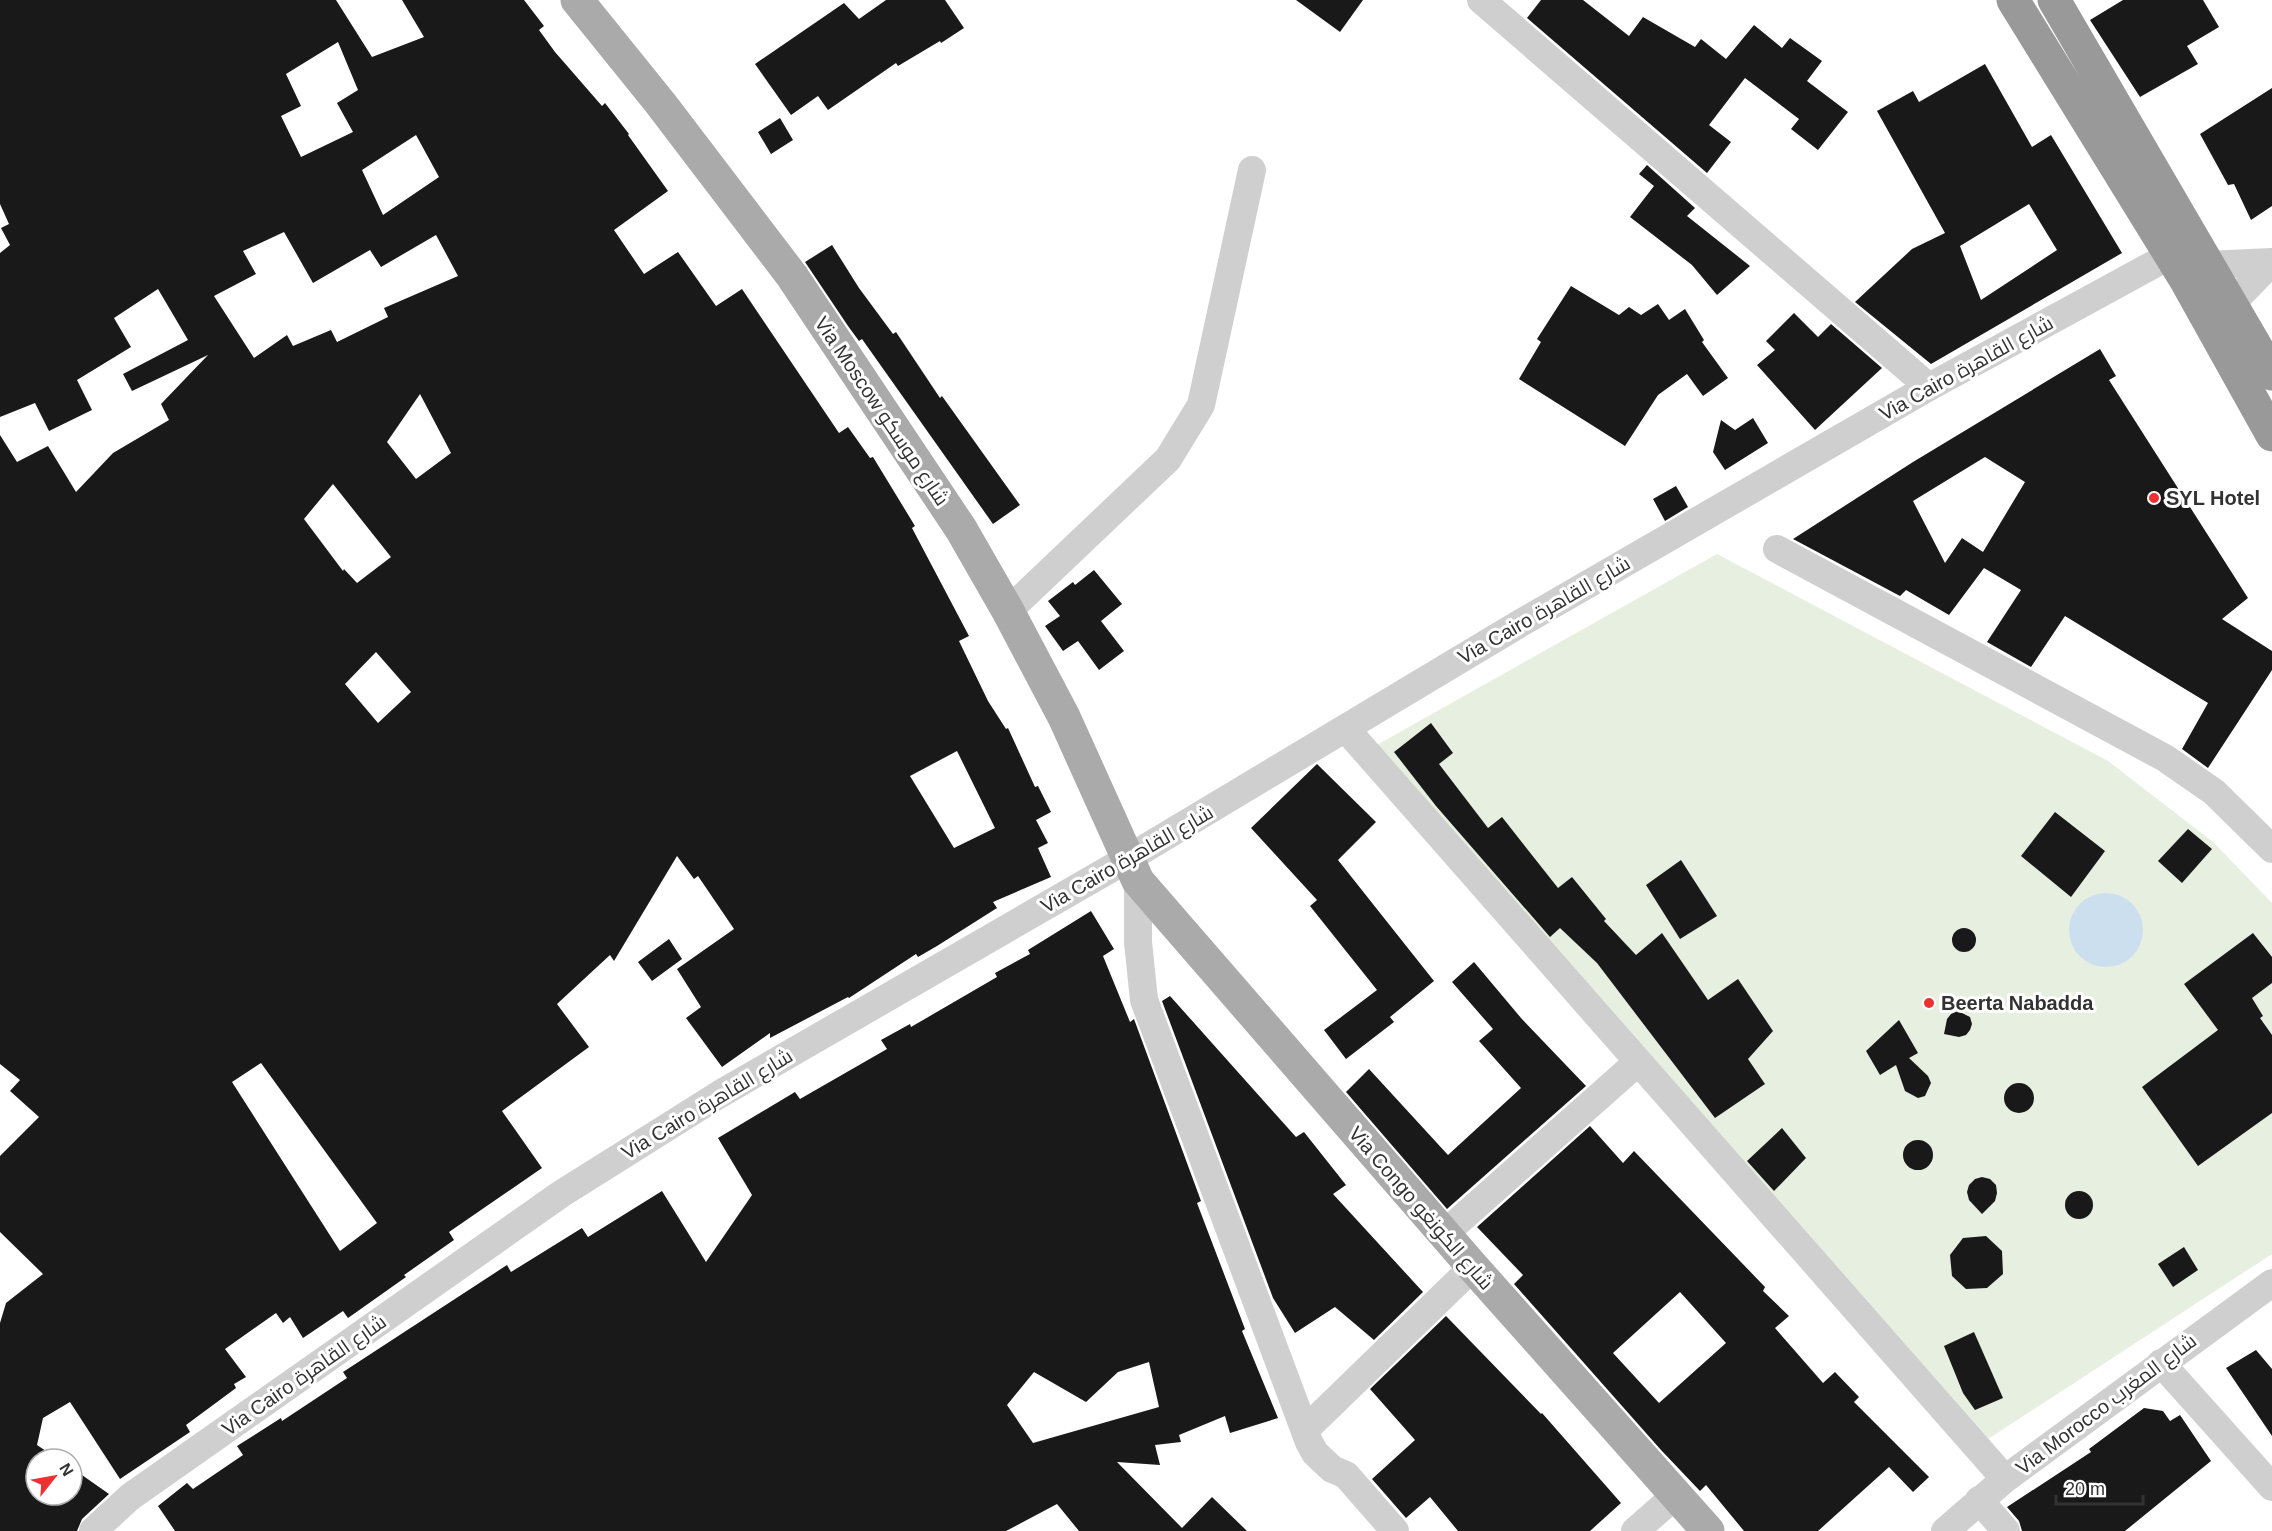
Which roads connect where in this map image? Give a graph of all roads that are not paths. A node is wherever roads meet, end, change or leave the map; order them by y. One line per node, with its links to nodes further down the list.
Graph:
1 (577, 0): 13 (main road, Via Moscow شارع موسكو)
2 (1481, 0): 10 (street)
3 (2013, 0): 6 (highway)
4 (2054, 0): 6 (highway)
5 (1252, 170): 13 (street)
6 (2190, 261): 7 (street, Via Cairo شارع القاهرة); 8 (highway); 10 (street, Via Cairo شارع القاهرة)
7 (2272, 262): 8 (street, Via Cairo شارع القاهرة)
8 (2219, 310): 9 (highway); 11 (highway)
9 (2272, 374)
10 (1929, 387): 14 (street, Via Cairo شارع القاهرة)
11 (2272, 435)
12 (1777, 549): 15 (street)
13 (1008, 611): 16 (main road, Via Moscow شارع موسكو)
14 (1346, 729): 16 (street, Via Cairo شارع القاهرة); 17 (street)
15 (2272, 849)
16 (1133, 870): 18 (main road, Via Congo شارع الكونغو); 22 (street); 27 (street, Via Cairo شارع القاهرة)
17 (1638, 1062): 18 (street); 23 (street)
18 (1444, 1234): 19 (main road, Via Congo شارع الكونغو)
19 (1473, 1268): 22 (street); 25 (main road, Via Congo شارع الكونغو)
20 (2272, 1283): 21 (street, Via Morocco شارع المغرب)
21 (2161, 1363): 23 (street, Via Morocco شارع المغرب); 24 (street)
22 (1306, 1430): 28 (street)
23 (2005, 1479): 26 (street, Via Morocco شارع المغرب)
24 (2272, 1487)
25 (1676, 1494): 29 (street); 30 (main road, Via Congo شارع الكونغو)
26 (1979, 1500): 31 (street, Via Morocco شارع المغرب); 32 (street)
27 (93, 1531)
28 (1395, 1531)
29 (1635, 1531)
30 (1708, 1531)
31 (1945, 1531)
32 (2006, 1531)

